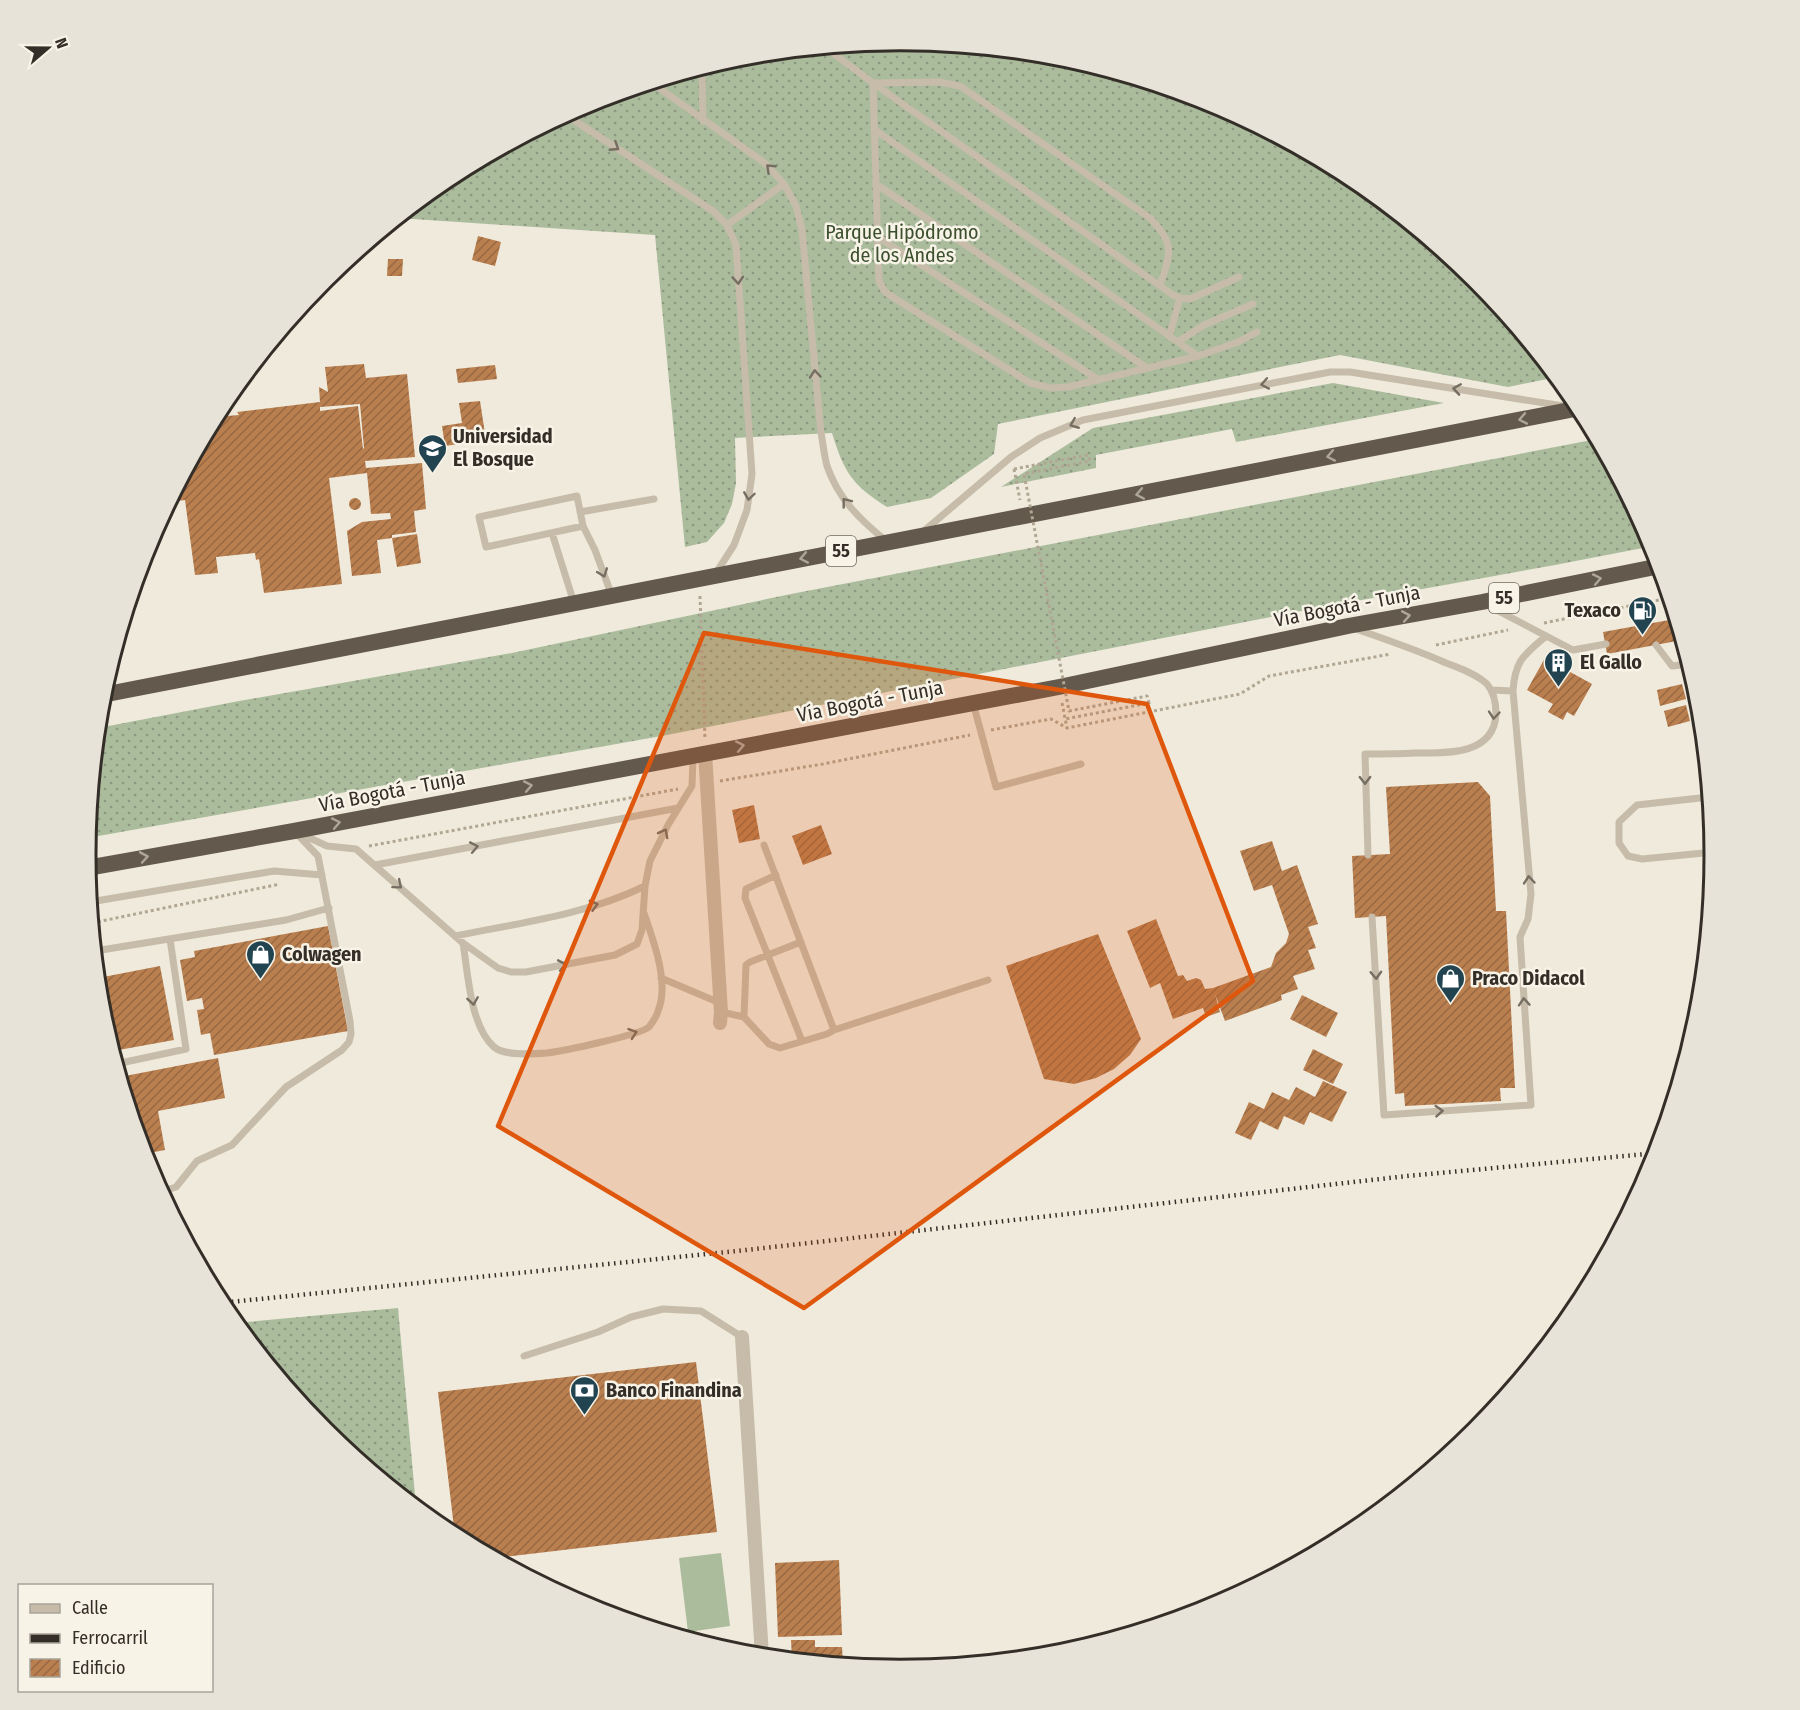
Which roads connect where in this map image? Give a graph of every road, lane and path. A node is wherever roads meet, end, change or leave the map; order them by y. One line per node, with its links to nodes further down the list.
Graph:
1 (834, 54): 3 (lane)
2 (702, 76): 6 (lane)
3 (873, 83): 7 (lane); 13 (lane); 13 (lane)
4 (659, 88): 6 (lane)
5 (574, 120): 10 (lane, one-way to 10)
6 (703, 121): 8 (lane, one-way to 6)
7 (875, 130): 9 (lane); 17 (lane)
8 (784, 184): 10 (lane); 30 (lane, one-way to 8)
9 (876, 184): 11 (lane); 20 (lane)
10 (727, 225): 32 (lane, one-way to 32)
11 (878, 237): 21 (lane); 21 (lane)
12 (1239, 277): 14 (lane)
13 (1160, 285): 14 (lane)
14 (1180, 298): 17 (lane)
15 (1253, 304): 18 (lane)
16 (1257, 332): 19 (lane)
17 (1169, 337): 18 (lane)
18 (1179, 341): 19 (lane)
19 (1198, 356): 20 (lane)
20 (1147, 368): 21 (lane)
21 (1099, 380)
22 (1568, 406): 29 (lane, one-way to 29)
23 (1570, 410): 26 (highway, 55, one-way to 26)
24 (654, 500): 25 (lane)
25 (580, 512): 27 (lane); 28 (lane)
26 (1024, 516): 29 (highway, 55); 49 (path, bridge)
27 (583, 526): 28 (lane); 33 (lane, one-way to 33)
28 (552, 533): 36 (lane)
29 (917, 537): 30 (highway, 55)
30 (888, 542): 32 (highway, 55, one-way to 32)
31 (1651, 568): 35 (highway, Vía Bogotá - Tunja / 55, one-way to 31)
32 (706, 577): 33 (highway, 55); 52 (path)
33 (612, 596): 36 (highway, 55)
34 (1662, 599): 38 (path)
35 (1482, 602): 37 (highway, Vía Bogotá - Tunja / 55, one-way to 35); 38 (lane)
36 (574, 603): 47 (highway, 55)
37 (1348, 626): 42 (lane); 44 (highway, Vía Bogotá - Tunja / 55)
38 (1527, 626): 39 (lane); 42 (path)
39 (1546, 636): 40 (lane); 46 (lane)
40 (1606, 644)
41 (1656, 645): 43 (lane)
42 (1415, 649): 45 (lane); 50 (path)
43 (1681, 665)
44 (1059, 687): 48 (highway, Vía Bogotá - Tunja / 55); 49 (path)
45 (1491, 690): 46 (lane); 62 (lane, one-way to 62)
46 (1513, 691): 72 (lane, one-way to 46)
47 (112, 692)
48 (973, 703): 51 (lane); 52 (highway, Vía Bogotá - Tunja / 55, one-way to 48)
49 (1065, 719): 50 (path)
50 (1067, 728): 51 (path)
51 (981, 732): 53 (lane); 54 (path)
52 (699, 754): 54 (street); 55 (lane); 58 (highway, Vía Bogotá - Tunja / 55, one-way to 52)
53 (1081, 765)
54 (707, 783): 82 (street)
55 (692, 786): 57 (lane); 60 (path)
56 (1702, 798): 61 (lane)
57 (678, 808): 63 (lane, one-way to 57); 68 (lane, one-way to 57)
58 (294, 831): 60 (lane); 64 (highway, Vía Bogotá - Tunja / 55, one-way to 58); 66 (lane)
59 (764, 845): 67 (lane)
60 (356, 849): 63 (lane)
61 (1704, 853)
62 (1368, 855)
63 (375, 865): 74 (lane, one-way to 74)
64 (96, 866)
65 (296, 873): 66 (lane); 69 (lane); 73 (path)
66 (322, 875): 70 (lane)
67 (776, 875): 76 (lane); 79 (lane)
68 (645, 886): 71 (lane); 74 (lane, one-way to 68)
69 (98, 901)
70 (329, 908): 75 (lane); 87 (lane)
71 (643, 908): 77 (lane, one-way to 71); 80 (lane)
72 (1372, 917)
73 (99, 922)
74 (455, 936): 77 (lane)
75 (170, 939): 78 (lane); 86 (lane)
76 (801, 942): 79 (lane); 84 (lane)
77 (463, 943): 80 (lane, one-way to 80)
78 (102, 950)
79 (769, 955): 83 (lane); 85 (lane)
80 (661, 978): 82 (lane)
81 (987, 980): 84 (lane)
82 (720, 1013): 83 (lane)
83 (744, 1017): 85 (lane)
84 (834, 1030): 85 (lane)
85 (802, 1041)
86 (123, 1063)
87 (169, 1189)
88 (742, 1337): 89 (lane); 90 (street)
89 (524, 1356)
90 (761, 1647)

